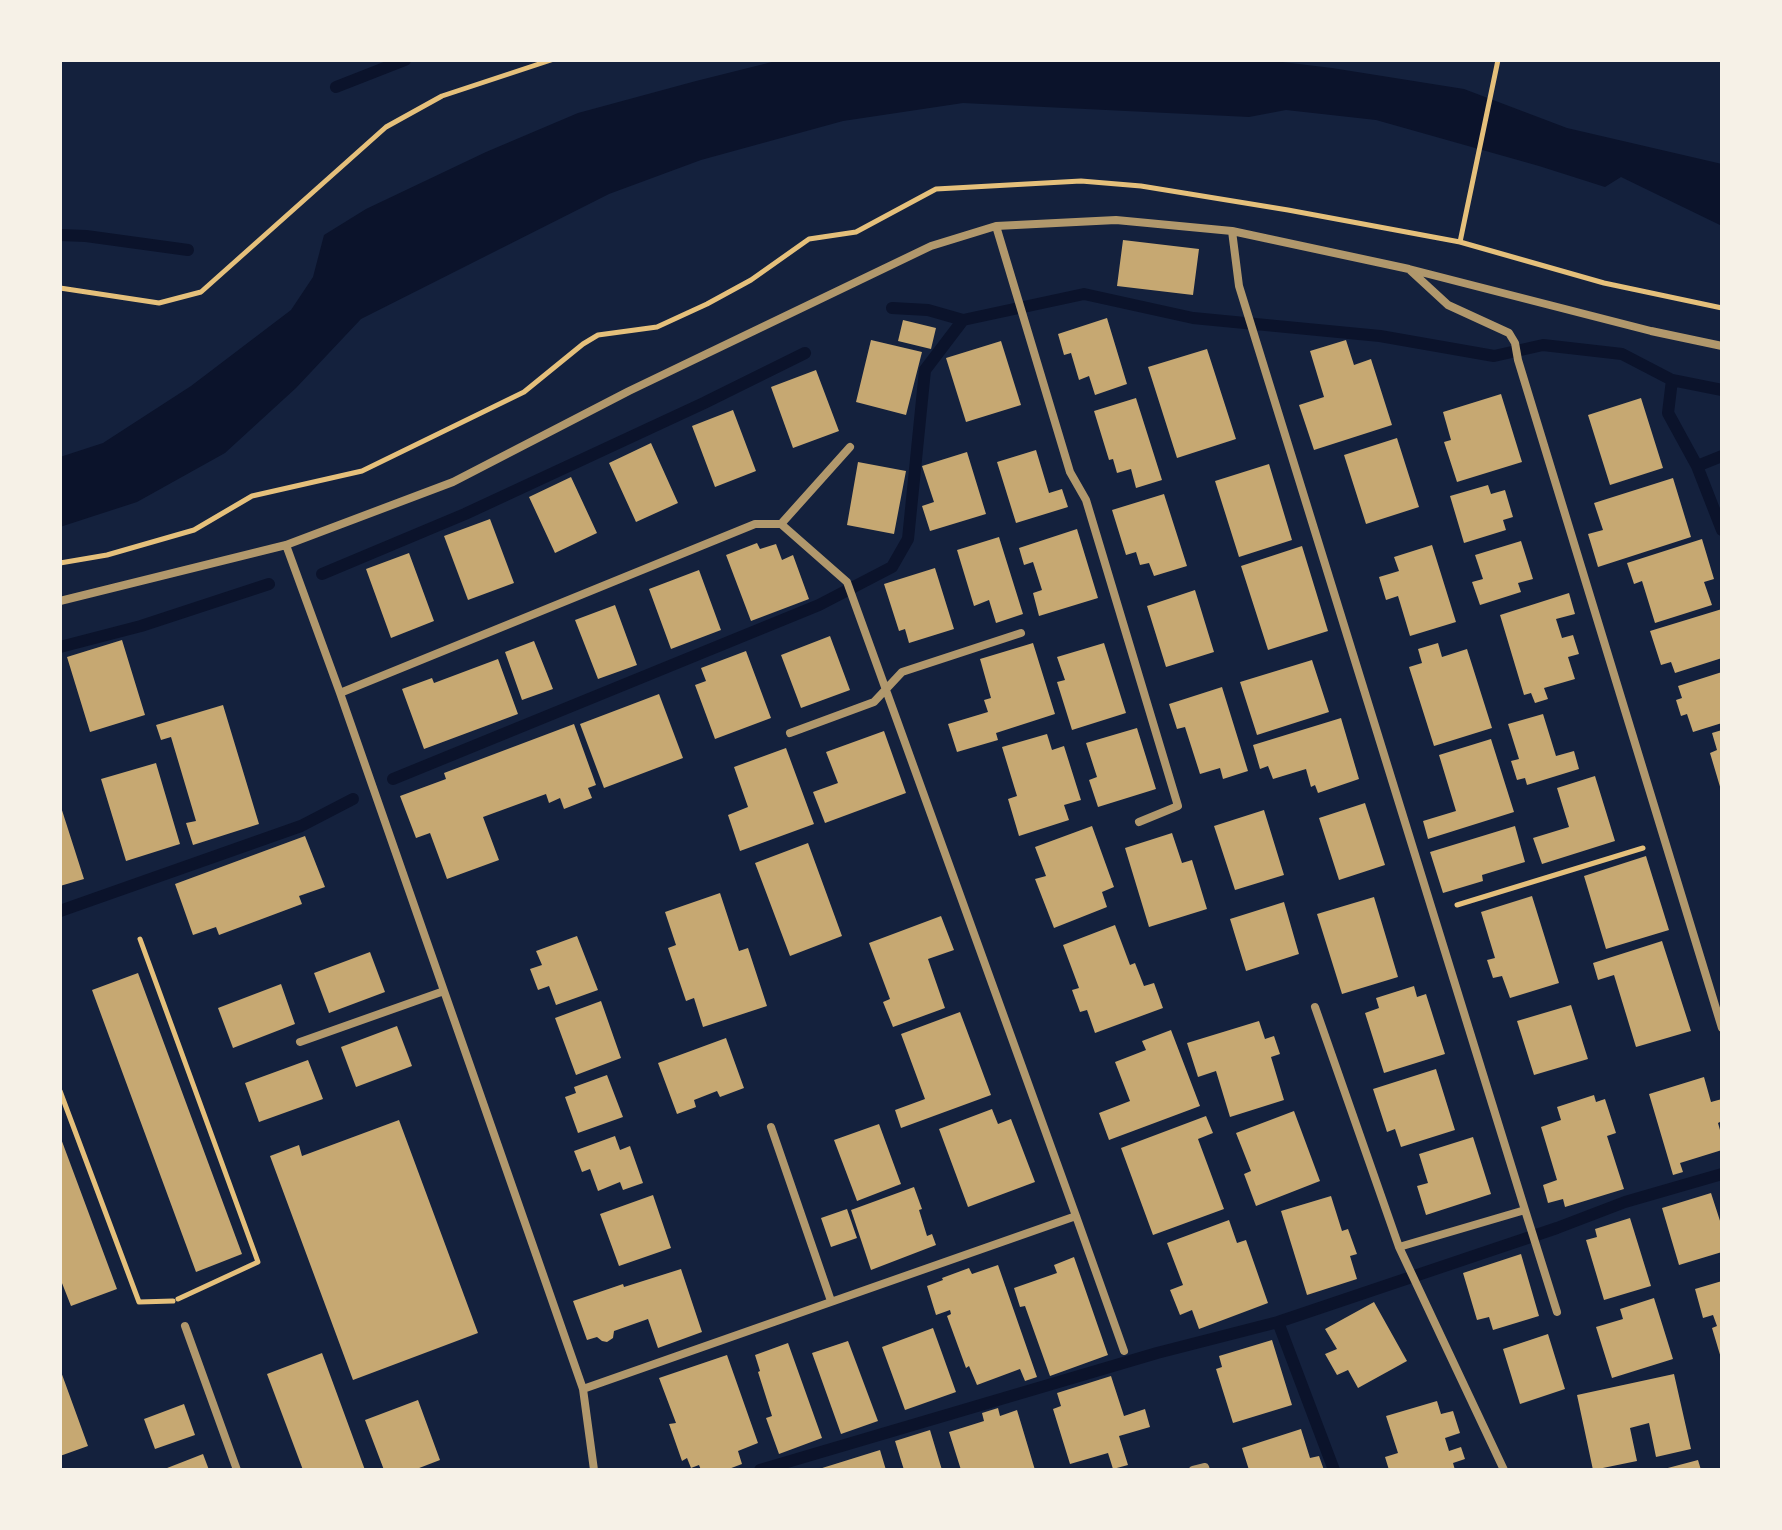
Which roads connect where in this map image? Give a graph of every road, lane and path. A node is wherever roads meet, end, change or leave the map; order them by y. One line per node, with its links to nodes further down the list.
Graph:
1 (551, 60): 7 (path)
2 (1498, 60): 5 (path)
3 (996, 226): 4 (street); 12 (street); 19 (street)
4 (1232, 231): 6 (street); 21 (street)
5 (1460, 242): 8 (path); 13 (path)
6 (1409, 269): 9 (street); 20 (street)
7 (60, 288)
8 (1722, 308)
9 (1722, 346)
10 (850, 447): 11 (street)
11 (781, 524): 16 (street); 17 (street)
12 (286, 545): 14 (street); 17 (street)
13 (60, 563)
14 (60, 601)
15 (1021, 633): 16 (street)
16 (885, 689): 18 (street); 30 (street)
17 (340, 693): 23 (street)
18 (790, 733)
19 (1139, 822)
20 (1665, 842): 21 (path); 25 (street)
21 (1433, 913): 29 (street)
22 (140, 939): 32 (path)
23 (444, 991): 26 (street); 37 (street)
24 (1315, 1007): 31 (street)
25 (1722, 1028)
26 (300, 1042)
27 (60, 1091): 32 (path)
28 (771, 1127): 33 (street)
29 (1525, 1210): 31 (street); 34 (street)
30 (1076, 1216): 33 (street); 36 (street)
31 (1399, 1247): 42 (street)
32 (173, 1301): 35 (path)
33 (831, 1301): 37 (street)
34 (1557, 1312)
35 (185, 1326): 38 (street)
36 (1124, 1351)
37 (583, 1389): 39 (street)
38 (237, 1470)
39 (594, 1470)
40 (1193, 1470): 41 (street)
41 (1206, 1470)
42 (1504, 1470)

